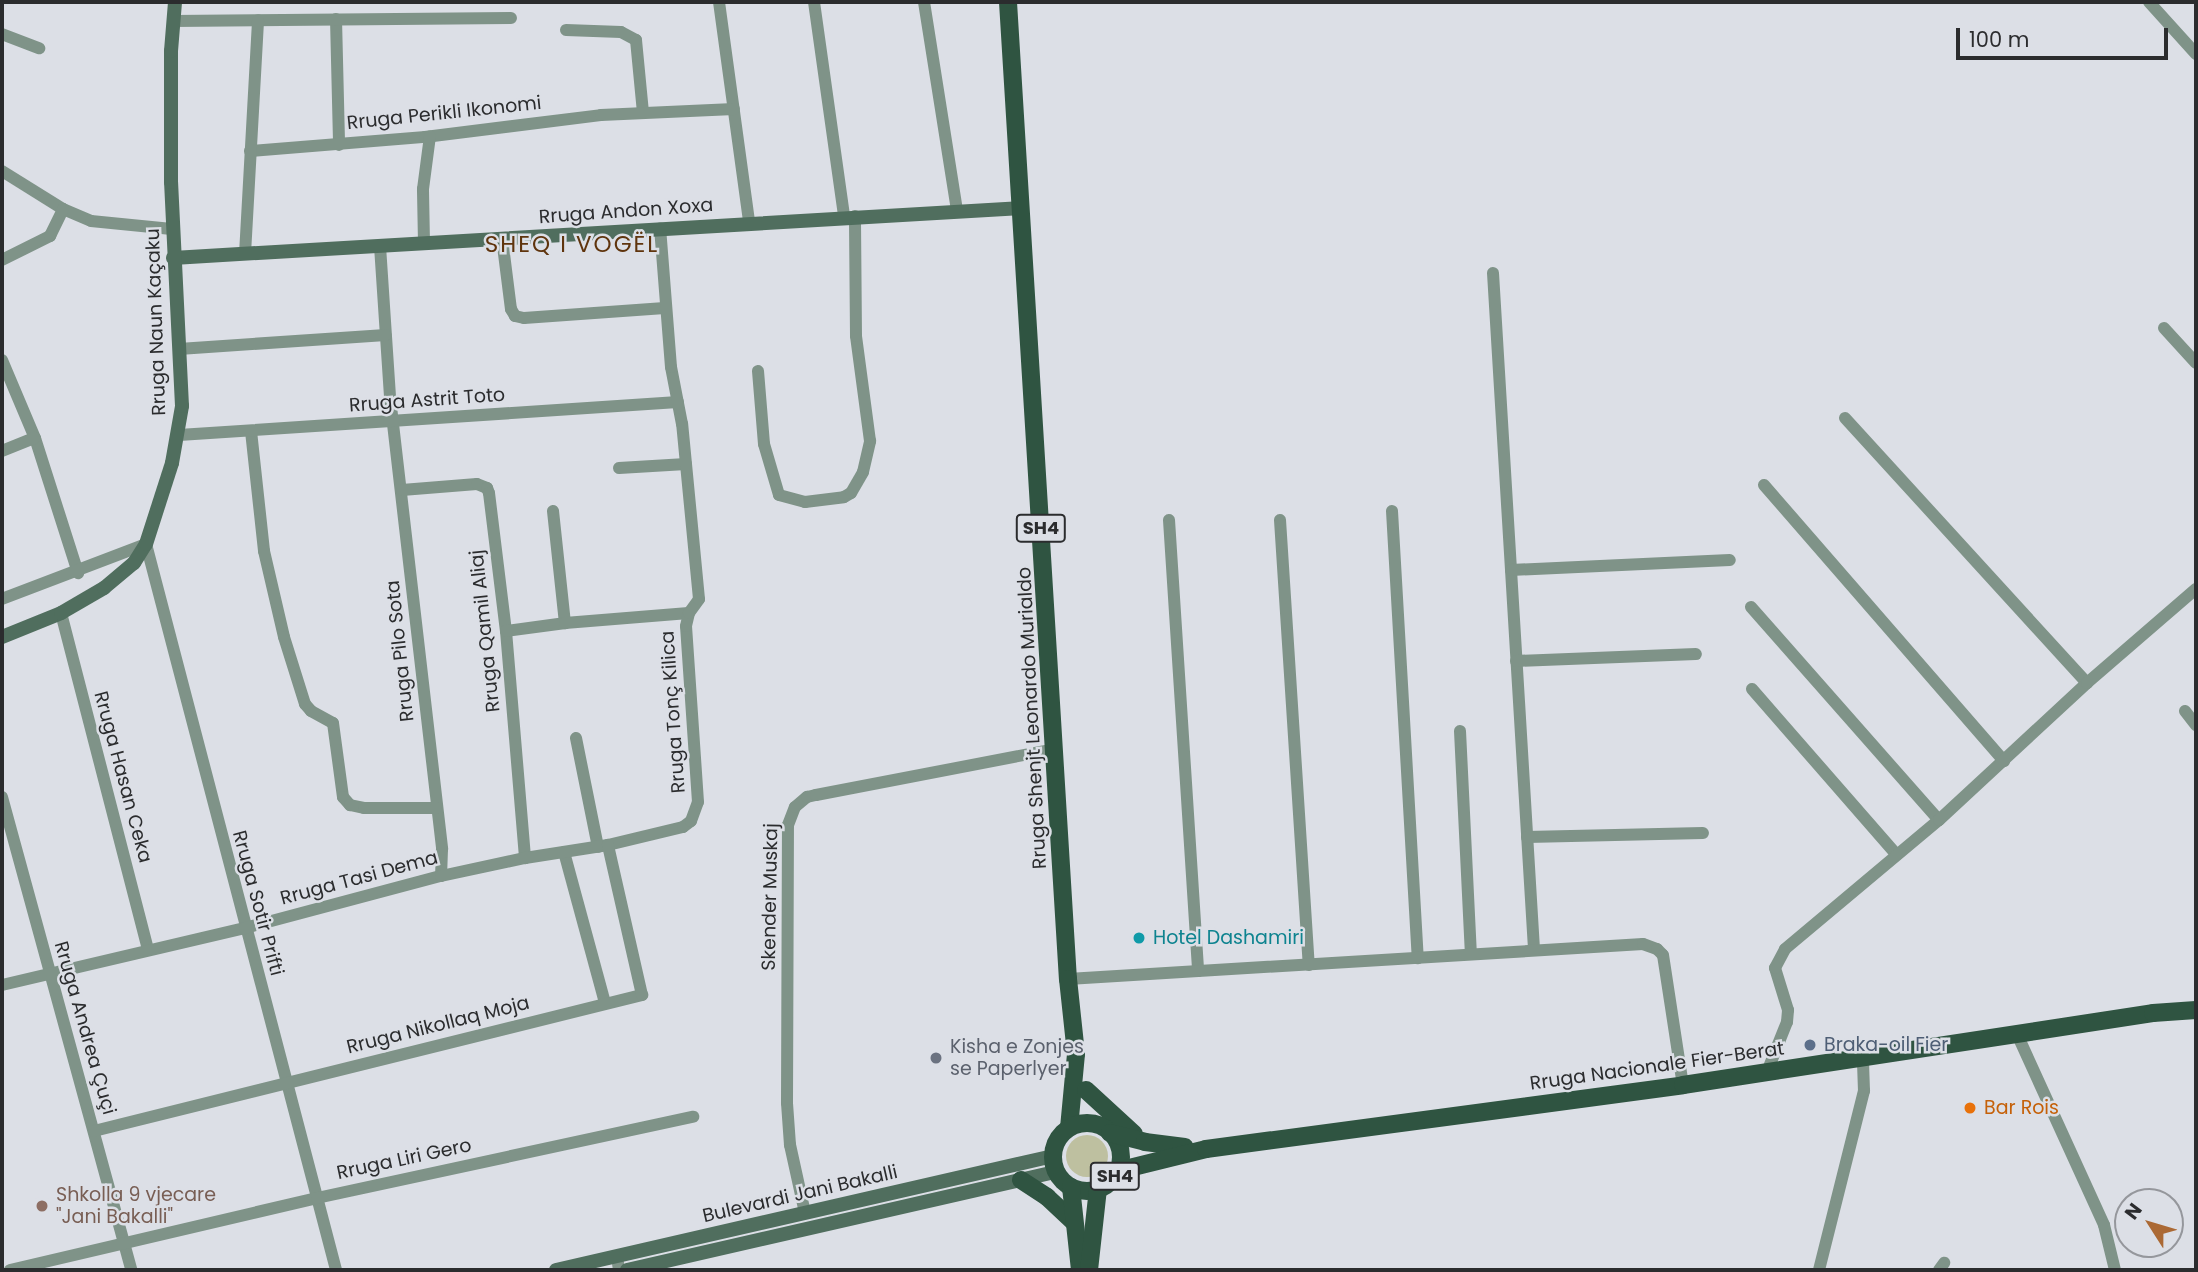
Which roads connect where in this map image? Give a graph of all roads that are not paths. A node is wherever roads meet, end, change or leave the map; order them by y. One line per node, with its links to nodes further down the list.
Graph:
1 (175, 2): 10 (street, Rruga Naun Kaçaku)
2 (719, 2): 15 (street)
3 (814, 2): 24 (street)
4 (923, 2): 23 (street)
5 (1008, 2): 21 (main road, Rruga Shenjt Leonardo Murialdo / SH4)
6 (2149, 2): 14 (street)
7 (511, 18): 8 (street)
8 (337, 19): 9 (street); 18 (street)
9 (258, 20): 10 (street); 19 (street)
10 (173, 21): 27 (street, Rruga Naun Kaçaku)
11 (566, 30): 16 (street)
12 (2, 33): 13 (street)
13 (39, 48)
14 (2196, 54)
15 (734, 109): 16 (street, Rruga Perikli Ikonomi); 25 (street)
16 (643, 113): 17 (street, Rruga Perikli Ikonomi)
17 (430, 136): 18 (street, Rruga Perikli Ikonomi); 29 (street)
18 (339, 145): 19 (street, Rruga Perikli Ikonomi)
19 (250, 151): 31 (street)
20 (2, 171): 22 (street)
21 (1021, 208): 23 (street, Rruga Andon Xoxa); 77 (main road, Rruga Shenjt Leonardo Murialdo / SH4)
22 (63, 209): 27 (street); 33 (street)
23 (957, 211): 24 (street, Rruga Andon Xoxa)
24 (850, 216): 25 (street, Rruga Andon Xoxa); 41 (street)
25 (749, 222): 26 (street, Rruga Andon Xoxa)
26 (660, 228): 28 (street, Rruga Andon Xoxa); 35 (street, Rruga Tonç Kilica)
27 (172, 229): 32 (street, Rruga Naun Kaçaku)
28 (502, 238): 29 (street, Rruga Andon Xoxa); 35 (street)
29 (424, 243): 30 (street, Rruga Andon Xoxa)
30 (380, 246): 31 (street, Rruga Andon Xoxa); 37 (street, Rruga Pilo Sota)
31 (245, 254): 32 (street, Rruga Andon Xoxa)
32 (173, 258): 38 (street, Rruga Naun Kaçaku)
33 (2, 260)
34 (1493, 273): 59 (street)
35 (666, 308): 42 (street, Rruga Tonç Kilica)
36 (2164, 328): 40 (street)
37 (386, 335): 38 (street); 44 (street, Rruga Pilo Sota)
38 (179, 348): 46 (street, Rruga Naun Kaçaku)
39 (2, 360): 47 (street)
40 (2196, 363)
41 (758, 371)
42 (678, 402): 44 (street, Rruga Astrit Toto); 49 (street, Rruga Tonç Kilica)
43 (1844, 418): 71 (street)
44 (393, 422): 45 (street, Rruga Astrit Toto); 52 (street, Rruga Pilo Sota)
45 (251, 431): 46 (street, Rruga Astrit Toto); 80 (street)
46 (179, 435): 57 (street, Rruga Naun Kaçaku)
47 (35, 438): 48 (street); 60 (street)
48 (2, 451)
49 (686, 464): 50 (street); 65 (street, Rruga Tonç Kilica)
50 (618, 468)
51 (1764, 485): 78 (street)
52 (402, 490): 67 (street, Rruga Qamil Aliaj); 80 (street, Rruga Pilo Sota)
53 (1392, 511): 93 (street)
54 (554, 512): 66 (street)
55 (1168, 520): 95 (street)
56 (1280, 520): 94 (street)
57 (146, 544): 60 (street); 64 (street, Rruga Naun Kaçaku); 89 (street, Rruga Sotir Prifti)
58 (1730, 560): 59 (street)
59 (1511, 570): 70 (street)
60 (78, 573): 62 (street)
61 (2196, 589): 71 (street)
62 (2, 599)
63 (1751, 607): 81 (street)
64 (61, 613): 68 (street, Rruga Naun Kaçaku); 90 (street, Rruga Hasan Ceka)
65 (689, 613): 66 (street); 84 (street, Rruga Tonç Kilica)
66 (565, 622): 67 (street)
67 (506, 631): 87 (street, Rruga Qamil Aliaj)
68 (2, 637)
69 (1696, 654): 70 (street)
70 (1516, 661): 83 (street)
71 (2087, 683): 78 (street)
72 (1752, 689): 86 (street)
73 (2185, 711): 74 (street)
74 (2196, 725)
75 (1460, 732): 92 (street)
76 (576, 738): 84 (street)
77 (1055, 749): 97 (main road, Rruga Shenjt Leonardo Murialdo / SH4); 120 (street, Skender Muskaj)
78 (2004, 761): 81 (street)
79 (2, 797): 96 (street, Rruga Andrea Çuçi)
80 (436, 808): 88 (street, Rruga Pilo Sota)
81 (1939, 820): 86 (street)
82 (1703, 833): 83 (street)
83 (1527, 837): 91 (street)
84 (603, 846): 85 (street, Rruga Tasi Dema); 99 (street, Rruga Nikollaq Moja)
85 (564, 852): 87 (street, Rruga Tasi Dema); 99 (street)
86 (1897, 855): 104 (street)
87 (525, 858): 88 (street, Rruga Tasi Dema)
88 (441, 876): 89 (street, Rruga Tasi Dema)
89 (245, 928): 90 (street, Rruga Tasi Dema); 105 (street, Rruga Sotir Prifti)
90 (148, 950): 96 (street, Rruga Tasi Dema)
91 (1534, 950): 92 (street); 106 (street)
92 (1471, 954): 93 (street)
93 (1418, 958): 94 (street)
94 (1309, 965): 95 (street)
95 (1198, 971): 97 (street)
96 (50, 974): 98 (street, Rruga Tasi Dema); 111 (street, Rruga Andrea Çuçi)
97 (1068, 979): 102 (main road, Rruga Shenjt Leonardo Murialdo / SH4)
98 (2, 985)
99 (605, 1003): 105 (street, Rruga Nikollaq Moja)
100 (2196, 1010): 101 (main road, Rruga Nacionale Fier-Berat)
101 (2017, 1034): 103 (main road, Rruga Nacionale Fier-Berat); 132 (street)
102 (1076, 1054): 107 (main road, Rruga Shenjt Leonardo Murialdo / SH4); 109 (main road, Rruga Shenjt Leonardo Murialdo / SH4)
103 (1863, 1057): 104 (main road, Rruga Nacionale Fier-Berat); 131 (street)
104 (1768, 1072): 106 (main road, Rruga Nacionale Fier-Berat)
105 (286, 1082): 111 (street, Rruga Nikollaq Moja); 119 (street, Rruga Sotir Prifti)
106 (1684, 1085): 113 (main road, Rruga Nacionale Fier-Berat)
107 (1086, 1090): 110 (main road, Rruga Shenjt Leonardo Murialdo / SH4); 112 (main road)
108 (693, 1117): 119 (street, Rruga Liri Gero)
109 (1069, 1128): 110 (main road); 114 (main road, SH4)
110 (1105, 1129): 112 (main road, Rruga Nacionale Fier-Berat); 115 (main road, SH4)
111 (94, 1130): 122 (street, Rruga Andrea Çuçi)
112 (1145, 1142): 113 (main road, Rruga Nacionale Fier-Berat)
113 (1206, 1149): 115 (main road, Rruga Nacionale Fier-Berat)
114 (1054, 1164): 116 (street, Bulevardi Jani Bakalli); 117 (main road, SH4); 120 (street, Bulevardi Jani Bakalli)
115 (1117, 1171): 118 (main road, SH4)
116 (1021, 1180): 121 (main road); 128 (street, Bulevardi Jani Bakalli)
117 (1071, 1187): 118 (main road, SH4); 121 (main road, SH4)
118 (1098, 1189): 130 (main road, SH4)
119 (317, 1198): 122 (street, Rruga Liri Gero); 126 (street, Rruga Sotir Prifti)
120 (805, 1213): 123 (street, Bulevardi Jani Bakalli)
121 (1073, 1221): 129 (main road, SH4)
122 (124, 1242): 124 (street, Rruga Liri Gero); 125 (street, Rruga Andrea Çuçi)
123 (618, 1263): 127 (street, Bulevardi Jani Bakalli)
124 (10, 1270)
125 (131, 1270)
126 (336, 1270)
127 (556, 1270)
128 (627, 1270)
129 (1080, 1270)
130 (1089, 1270)
131 (1819, 1270)
132 (2115, 1270)

